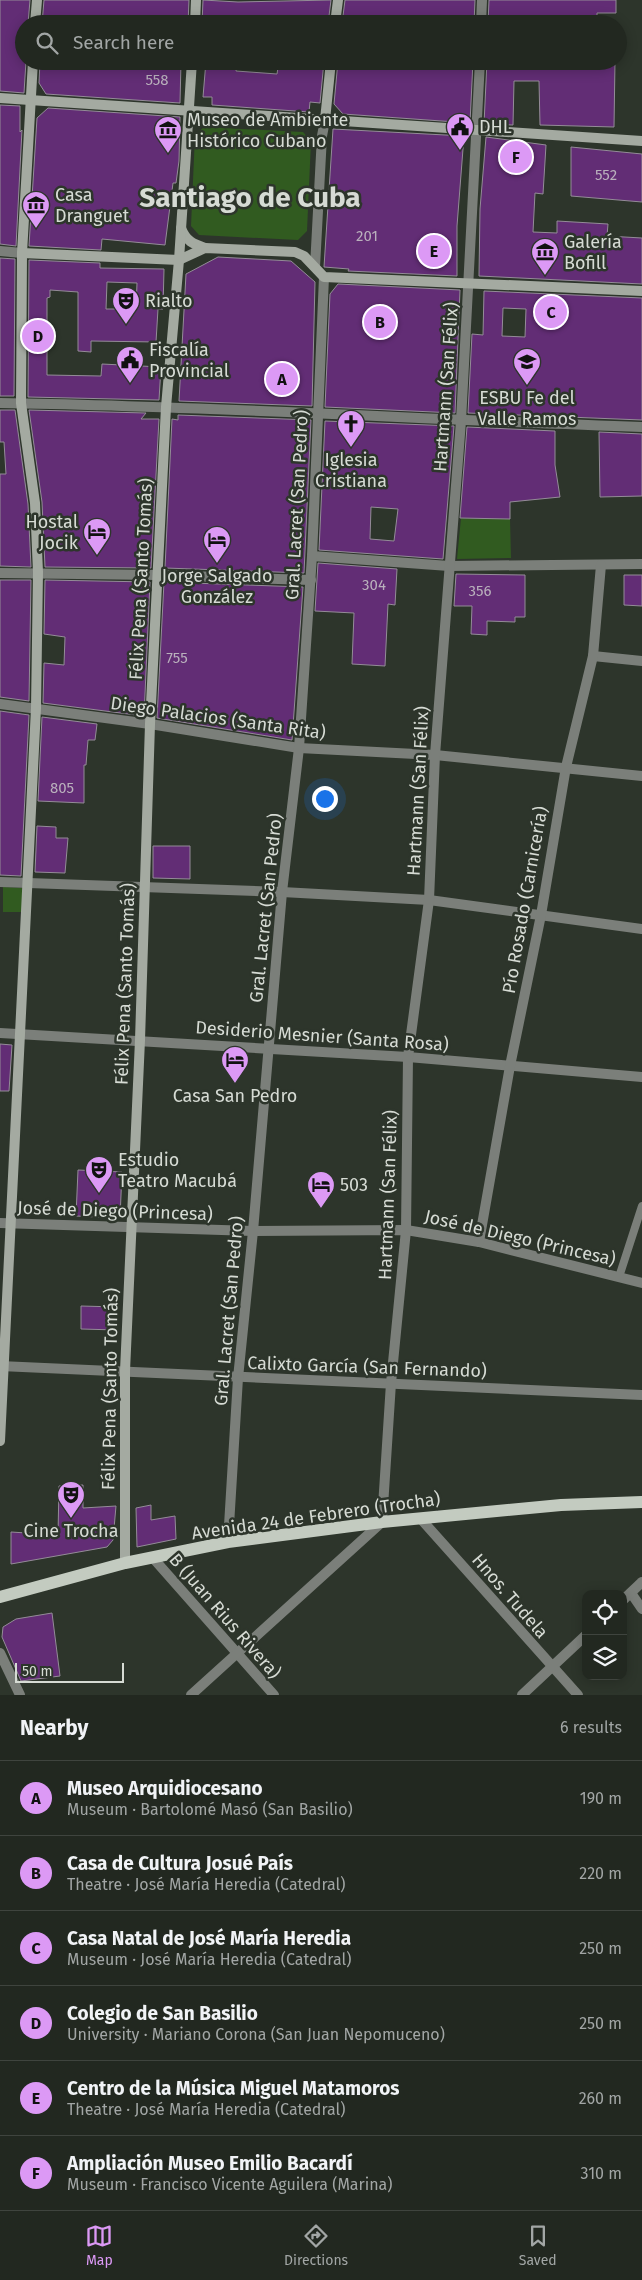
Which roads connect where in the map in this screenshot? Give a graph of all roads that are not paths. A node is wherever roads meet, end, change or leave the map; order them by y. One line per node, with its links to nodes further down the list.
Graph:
1 (37, 0): 5 (street)
2 (196, 0): 6 (street)
3 (338, 0): 7 (street)
4 (482, 0): 8 (street)
5 (36, 15)
6 (195, 15)
7 (336, 15)
8 (482, 15)
9 (33, 70): 14 (street)
10 (191, 70): 15 (street)
11 (331, 70): 16 (street)
12 (480, 70): 17 (street, Hartmann (San Félix))
13 (0, 98): 14 (street)
14 (31, 100): 15 (street); 22 (street)
15 (189, 110): 16 (street); 19 (street, Félix Pena (Santo Tomás))
16 (325, 120): 17 (street); 24 (street)
17 (477, 130): 18 (street); 26 (street, Hartmann (San Félix))
18 (642, 141)
19 (181, 227): 20 (street); 23 (street, Félix Pena (Santo Tomás))
20 (205, 248): 23 (street); 24 (street)
21 (0, 251): 22 (street)
22 (22, 253): 23 (street); 29 (street)
23 (179, 260): 30 (street, Félix Pena (Santo Tomás))
24 (315, 267): 25 (street)
25 (324, 277): 26 (street); 31 (street, Gral. Lacret (San Pedro))
26 (470, 283): 27 (street); 32 (street, Hartmann (San Félix))
27 (642, 291)
28 (0, 403): 29 (street)
29 (21, 403): 30 (street); 38 (street)
30 (166, 406): 31 (street); 40 (street, Félix Pena (Santo Tomás))
31 (318, 414): 32 (street); 34 (street, Gral. Lacret (San Pedro))
32 (461, 422): 33 (street); 37 (street, Hartmann (San Félix))
33 (642, 427)
34 (312, 556): 37 (street); 41 (street, Gral. Lacret (San Pedro))
35 (642, 564): 36 (street)
36 (602, 565): 37 (street); 42 (street, Pío Rosado (Carnicería))
37 (449, 566): 48 (street, Hartmann (San Félix))
38 (38, 572): 39 (street); 40 (street); 45 (street)
39 (0, 573)
40 (157, 575): 41 (street); 46 (street, Félix Pena (Santo Tomás))
41 (311, 580): 47 (street, Gral. Lacret (San Pedro))
42 (593, 656): 43 (street); 49 (street, Pío Rosado (Carnicería))
43 (642, 661)
44 (0, 704): 45 (street, Diego Palacios (Santa Rita))
45 (36, 708): 46 (street, Diego Palacios (Santa Rita)); 52 (street)
46 (150, 724): 47 (street, Diego Palacios (Santa Rita)); 53 (street, Félix Pena (Santo Tomás))
47 (299, 748): 48 (street, Diego Palacios (Santa Rita)); 54 (street, Gral. Lacret (San Pedro))
48 (435, 755): 49 (street, Diego Palacios (Santa Rita)); 55 (street, Hartmann (San Félix))
49 (566, 767): 50 (street, Diego Palacios (Santa Rita)); 56 (street, Pío Rosado (Carnicería))
50 (642, 776)
51 (0, 882): 52 (street)
52 (29, 883): 53 (street); 59 (street)
53 (145, 889): 54 (street); 60 (street, Félix Pena (Santo Tomás))
54 (282, 892): 55 (street); 61 (street, Gral. Lacret (San Pedro))
55 (429, 900): 56 (street); 62 (street, Hartmann (San Félix))
56 (541, 915): 57 (street); 63 (street, Pío Rosado (Carnicería))
57 (642, 929)
58 (0, 1033): 59 (street, Desiderio Mesnier (Santa Rosa))
59 (21, 1035): 60 (street, Desiderio Mesnier (Santa Rosa)); 66 (street)
60 (140, 1040): 61 (street, Desiderio Mesnier (Santa Rosa)); 67 (street, Félix Pena (Santo Tomás))
61 (269, 1047): 62 (street, Desiderio Mesnier (Santa Rosa)); 69 (street, Gral. Lacret (San Pedro))
62 (408, 1057): 63 (street, Desiderio Mesnier (Santa Rosa)); 68 (street, Hartmann (San Félix))
63 (510, 1066): 64 (street, Desiderio Mesnier (Santa Rosa)); 70 (street, Pío Rosado (Carnicería))
64 (642, 1077)
65 (642, 1206): 71 (lane)
66 (5, 1223): 67 (street, José de Diego (Princesa)); 73 (street)
67 (130, 1229): 69 (street, José de Diego (Princesa)); 74 (street, Félix Pena (Santo Tomás))
68 (406, 1230): 69 (street, José de Diego (Princesa)); 70 (street, José de Diego (Princesa)); 76 (street, Hartmann (San Félix))
69 (253, 1232): 75 (street, Gral. Lacret (San Pedro))
70 (479, 1242): 71 (street, José de Diego (Princesa))
71 (619, 1277): 72 (street, José de Diego (Princesa))
72 (642, 1283)
73 (2, 1366): 74 (street, Calixto García (San Fernando)); 78 (street)
74 (125, 1371): 75 (street, Calixto García (San Fernando)); 84 (street, Félix Pena (Santo Tomás))
75 (238, 1378): 76 (street, Calixto García (San Fernando)); 82 (street, Gral. Lacret (San Pedro))
76 (391, 1383): 77 (street, Calixto García (San Fernando)); 81 (street, Hartmann (San Félix))
77 (642, 1395)
78 (0, 1441)
79 (642, 1502): 80 (main road, Avenida 24 de Febrero (Trocha))
80 (420, 1518): 81 (main road, Avenida 24 de Febrero (Trocha)); 92 (street, Hnos. Tudela)
81 (382, 1522): 82 (main road, Avenida 24 de Febrero (Trocha)); 91 (street)
82 (228, 1542): 83 (main road, Avenida 24 de Febrero (Trocha))
83 (153, 1558): 84 (main road, Avenida 24 de Febrero (Trocha)); 91 (street, B (Juan Rius Rivera))
84 (125, 1564): 87 (main road, Avenida 24 de Febrero (Trocha))
85 (642, 1582): 86 (street)
86 (627, 1596): 88 (street)
87 (0, 1597)
88 (642, 1609)
89 (582, 1639): 92 (street)
90 (0, 1652): 93 (street)
91 (237, 1653): 94 (street); 95 (street, B (Juan Rius Rivera))
92 (551, 1667): 96 (street); 97 (street, Hnos. Tudela)
93 (20, 1695)
94 (191, 1695)
95 (274, 1695)
96 (522, 1695)
97 (578, 1695)

